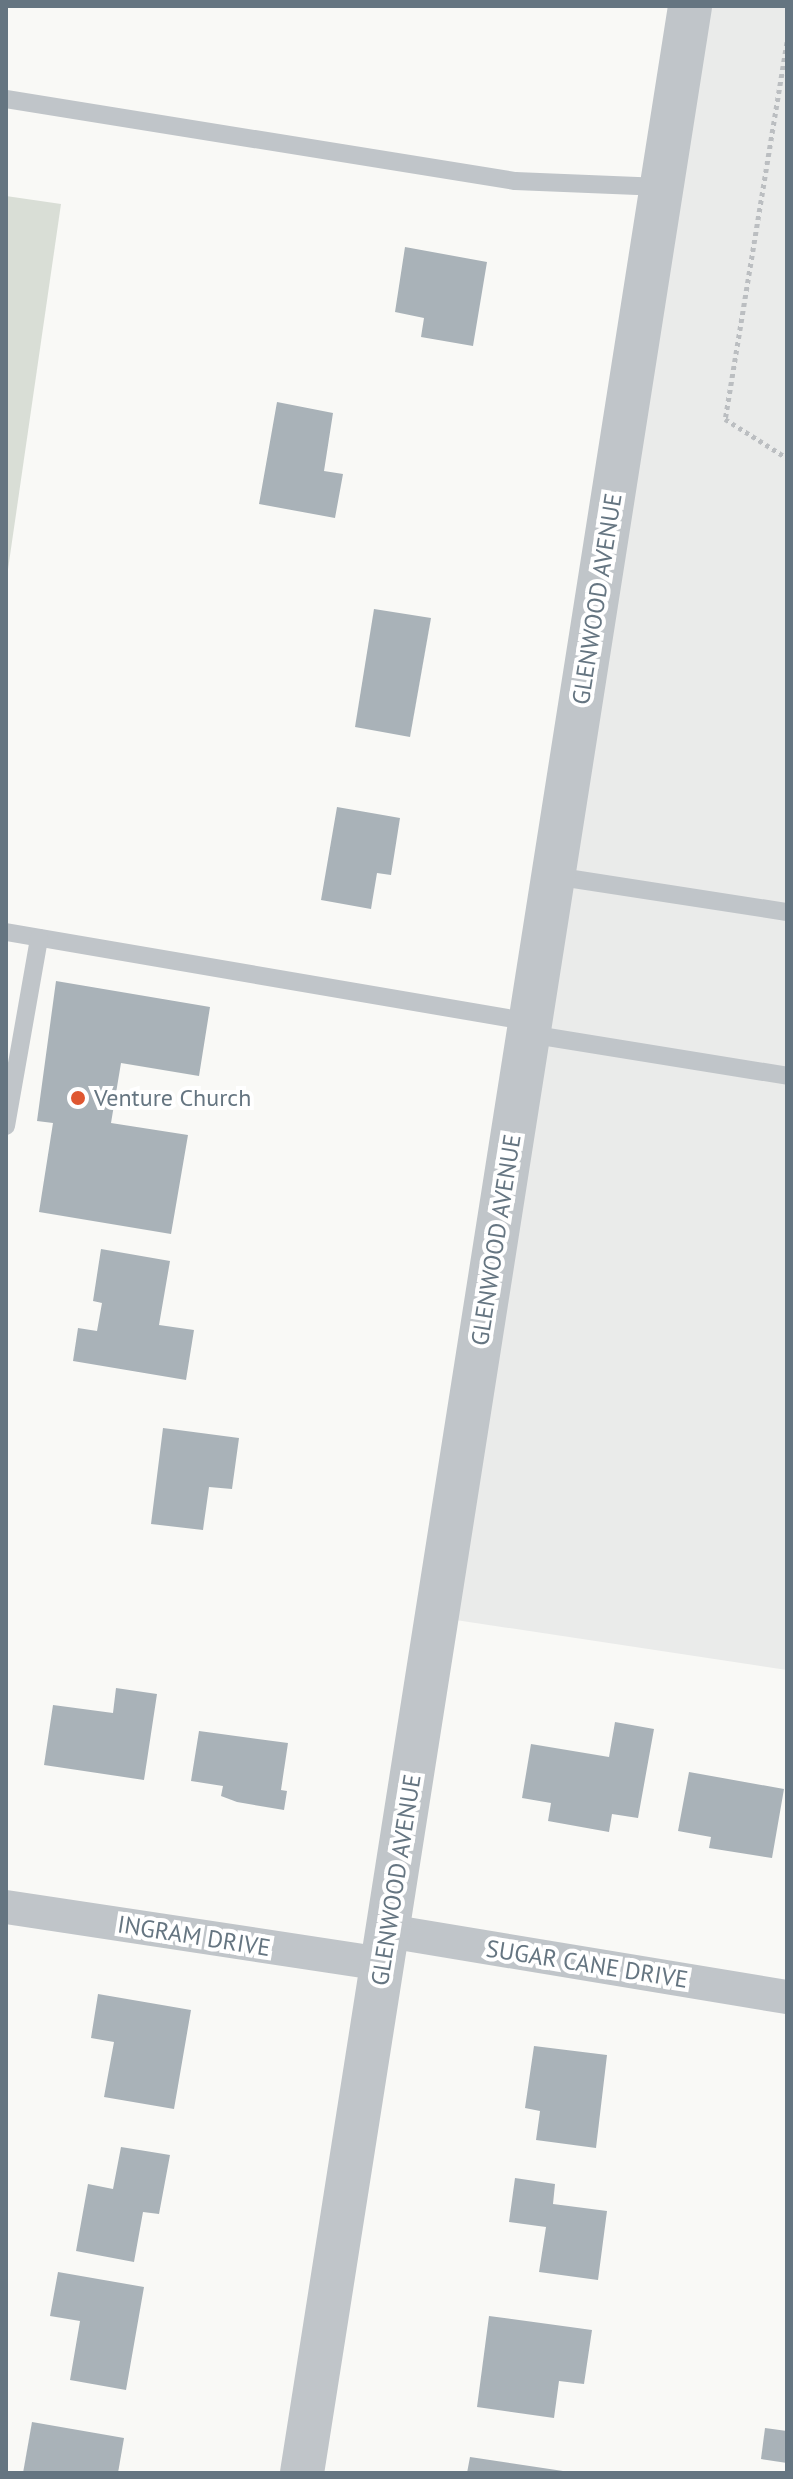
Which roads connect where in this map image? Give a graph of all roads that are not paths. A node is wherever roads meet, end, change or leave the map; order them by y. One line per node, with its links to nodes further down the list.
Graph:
1 (690, 6): 3 (street, GLENWOOD AVENUE)
2 (6, 99): 3 (lane)
3 (662, 187): 4 (street, GLENWOOD AVENUE)
4 (554, 876): 5 (lane); 8 (street, GLENWOOD AVENUE)
5 (787, 912)
6 (6, 932): 7 (lane)
7 (39, 938): 8 (lane); 10 (lane)
8 (530, 1028): 9 (lane); 12 (street, GLENWOOD AVENUE)
9 (787, 1076)
10 (6, 1126)
11 (6, 1907): 12 (street, INGRAM DRIVE)
12 (385, 1948): 13 (street, SUGAR CANE DRIVE); 14 (street, GLENWOOD AVENUE)
13 (787, 1997)
14 (302, 2473)

